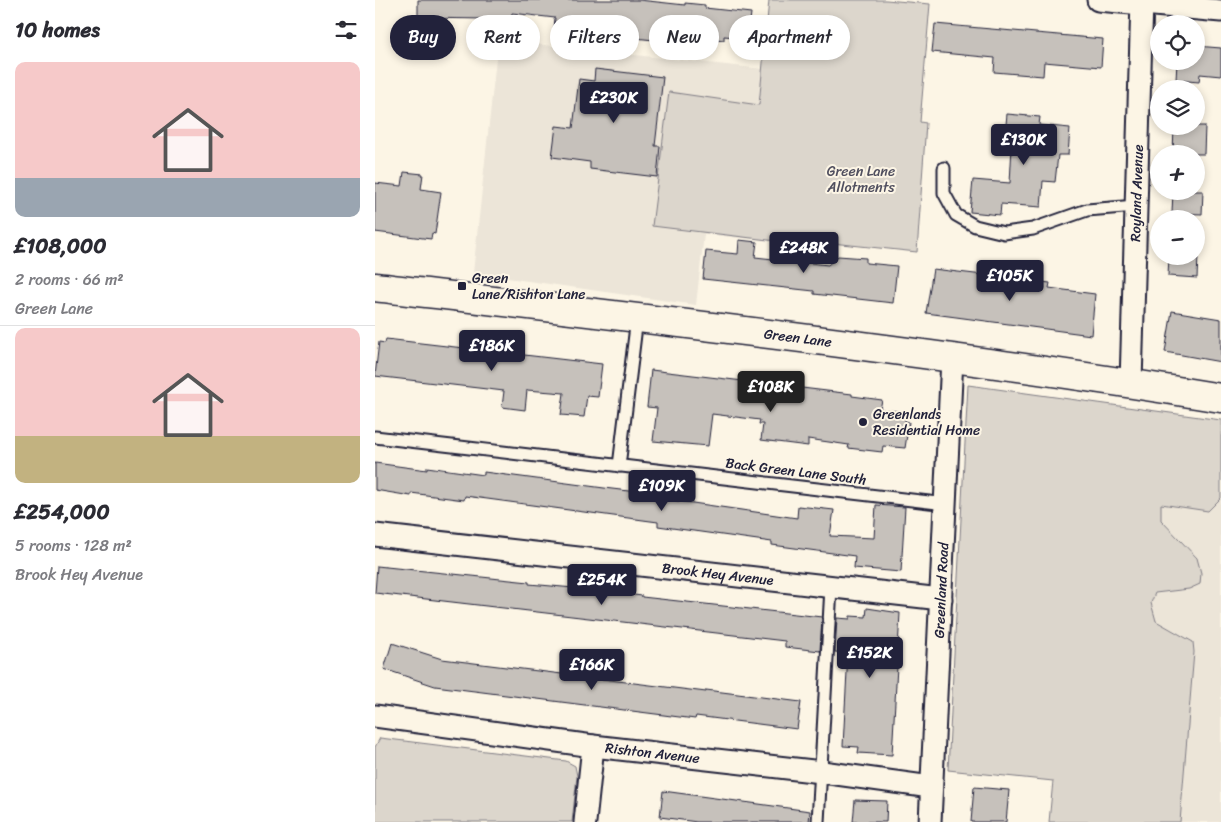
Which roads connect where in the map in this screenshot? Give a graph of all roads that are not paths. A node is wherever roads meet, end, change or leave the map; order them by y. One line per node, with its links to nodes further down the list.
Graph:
1 (1098, 0): 2 (street)
2 (1142, 2): 3 (street); 5 (street, Royland Avenue)
3 (1221, 11)
4 (944, 168): 5 (lane)
5 (1136, 206): 9 (street, Royland Avenue)
6 (375, 287): 7 (street, Green Lane)
7 (637, 318): 8 (street, Green Lane); 12 (lane)
8 (952, 358): 9 (street, Green Lane); 13 (street, Greenland Road)
9 (1131, 383): 10 (street, Green Lane)
10 (1221, 398)
11 (375, 437): 12 (lane, Back Green Lane South)
12 (619, 466): 13 (lane, Back Green Lane South)
13 (946, 504): 16 (street, Greenland Road)
14 (375, 535): 15 (street, Brook Hey Avenue)
15 (831, 587): 16 (street, Brook Hey Avenue); 19 (lane)
16 (941, 599): 20 (street, Greenland Road)
17 (375, 716): 18 (street, Rishton Avenue)
18 (593, 746): 19 (street, Rishton Avenue); 21 (street)
19 (822, 772): 20 (street, Rishton Avenue); 22 (lane)
20 (931, 787): 23 (street, Greenland Road)
21 (585, 822)
22 (818, 822)
23 (930, 822)

